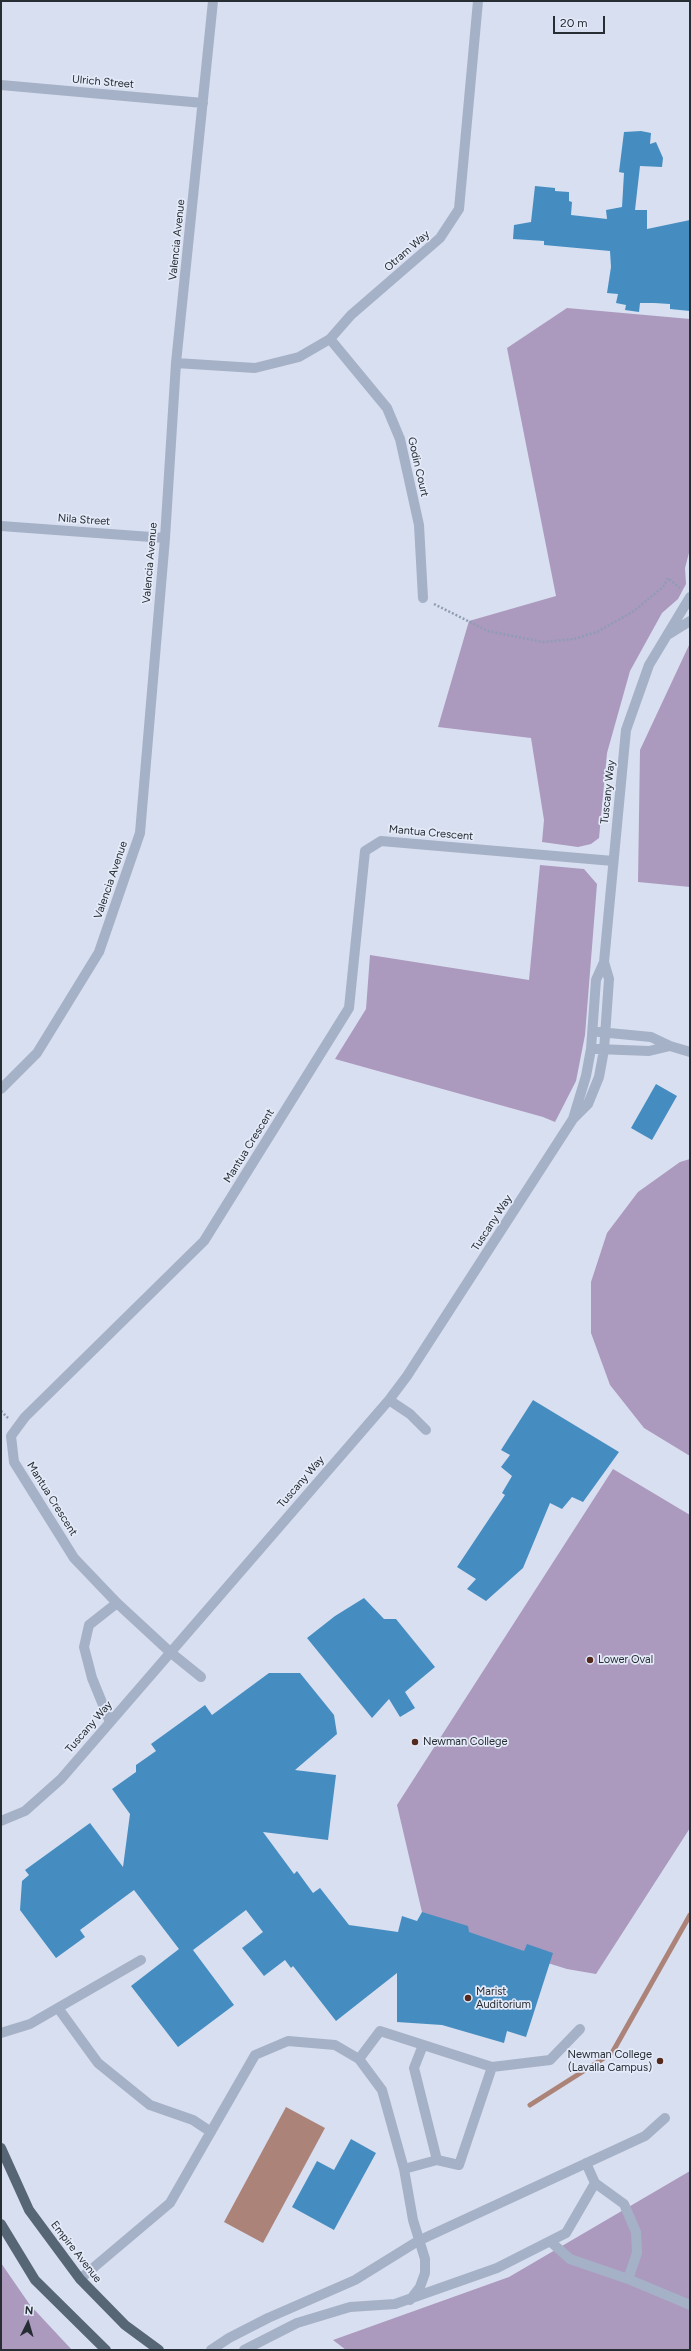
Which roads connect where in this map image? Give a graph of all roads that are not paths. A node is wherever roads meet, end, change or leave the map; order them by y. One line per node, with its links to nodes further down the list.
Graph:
1 (213, 1): 4 (street, Valencia Avenue)
2 (478, 1): 5 (street, Otram Way)
3 (1, 85): 4 (street, Ulrich Street)
4 (203, 103): 6 (street, Valencia Avenue)
5 (330, 339): 6 (street, Otram Way); 10 (street, Godin Court)
6 (176, 363): 8 (street, Valencia Avenue)
7 (1, 526): 8 (street, Nila Street)
8 (165, 538): 21 (street, Valencia Avenue)
9 (687, 594): 12 (street, Tuscany Way)
10 (423, 598)
11 (690, 621): 12 (street, Tuscany Way)
12 (669, 634): 13 (street, Tuscany Way)
13 (613, 861): 14 (street, Tuscany Way); 25 (street, Mantua Crescent)
14 (604, 962): 15 (street, Tuscany Way); 16 (street, Tuscany Way)
15 (592, 1031): 16 (street); 18 (street, Tuscany Way)
16 (605, 1032): 17 (street); 19 (street, Tuscany Way)
17 (670, 1046): 19 (street); 20 (street)
18 (591, 1049): 19 (street); 22 (street, Tuscany Way)
19 (604, 1050): 22 (street, Tuscany Way)
20 (690, 1052)
21 (1, 1089)
22 (573, 1119): 23 (street, Tuscany Way)
23 (389, 1400): 24 (street); 26 (street, Tuscany Way)
24 (426, 1430)
25 (117, 1603): 26 (street, Mantua Crescent); 28 (street)
26 (170, 1652): 27 (street, Mantua Crescent); 28 (street, Tuscany Way)
27 (200, 1677)
28 (110, 1722): 29 (street, Tuscany Way)
29 (1, 1821)
30 (140, 1960): 31 (street)
31 (58, 2008): 33 (street); 38 (street)
32 (580, 2029): 36 (street)
33 (1, 2033)
34 (423, 2045): 35 (street); 36 (street); 40 (street)
35 (359, 2059): 38 (street); 42 (street)
36 (492, 2067): 40 (street)
37 (665, 2118): 41 (street)
38 (211, 2132): 47 (street)
39 (1, 2148): 47 (main road, Empire Avenue)
40 (437, 2160): 42 (street)
41 (586, 2163): 43 (street); 45 (street)
42 (404, 2169): 45 (street)
43 (595, 2182): 46 (street); 48 (street)
44 (1, 2224): 51 (main road)
45 (418, 2241): 49 (street); 53 (street)
46 (551, 2242): 48 (street); 49 (street)
47 (80, 2279): 52 (main road, Empire Avenue)
48 (628, 2279): 50 (street)
49 (410, 2300): 54 (street)
50 (690, 2305)
51 (106, 2350)
52 (159, 2350)
53 (211, 2350)
54 (244, 2350)

